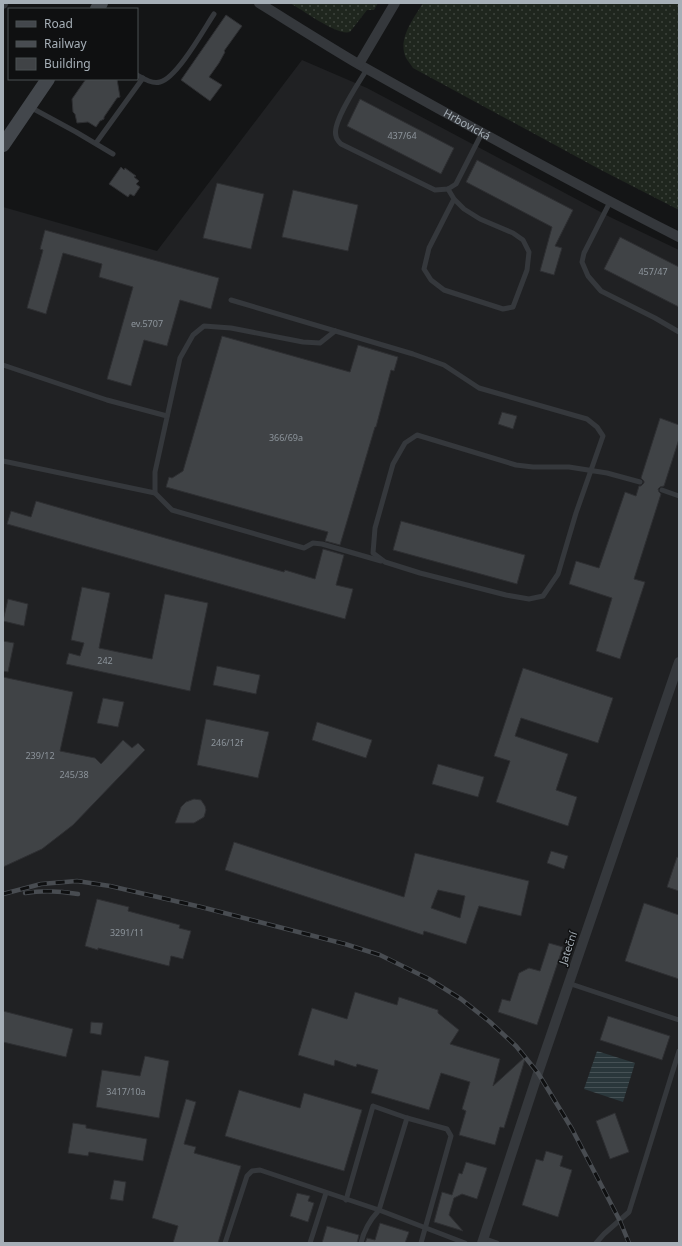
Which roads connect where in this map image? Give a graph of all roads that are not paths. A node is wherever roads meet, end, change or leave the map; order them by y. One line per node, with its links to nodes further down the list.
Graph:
1 (259, 3): 4 (street, Hrbovická)
2 (395, 3): 4 (street)
3 (214, 14): 6 (lane)
4 (363, 66): 9 (street, Hrbovická); 13 (lane)
5 (138, 76): 6 (lane)
6 (142, 78): 10 (lane)
7 (47, 80): 8 (main road)
8 (29, 107): 10 (lane); 11 (main road)
9 (482, 133): 13 (lane); 15 (street, Hrbovická)
10 (96, 144): 12 (lane)
11 (3, 145)
12 (113, 154)
13 (448, 189): 14 (lane)
14 (454, 199): 14 (lane)
15 (610, 202): 16 (street, Hrbovická); 19 (lane)
16 (679, 237)
17 (231, 300): 18 (lane)
18 (335, 331): 21 (lane); 23 (lane)
19 (679, 332)
20 (3, 365): 21 (lane)
21 (167, 416): 26 (lane)
22 (3, 461): 26 (lane)
23 (591, 470): 24 (lane); 28 (lane); 28 (lane)
24 (640, 482)
25 (662, 490): 27 (lane)
26 (155, 493): 28 (lane)
27 (679, 496)
28 (385, 562)
29 (679, 662): 30 (street, Jateční)
30 (568, 983): 31 (lane); 38 (street, Jateční)
31 (679, 1020)
32 (679, 1051): 45 (lane)
33 (407, 1118): 35 (lane); 36 (lane); 37 (lane)
34 (326, 1193): 35 (lane); 39 (lane); 40 (lane)
35 (346, 1200): 36 (lane)
36 (379, 1210): 37 (lane); 41 (lane)
37 (426, 1228): 42 (lane); 43 (lane)
38 (483, 1241): 44 (lane)
39 (224, 1243)
40 (310, 1243)
41 (361, 1243)
42 (421, 1243)
43 (466, 1243)
44 (497, 1243)
45 (596, 1243)

